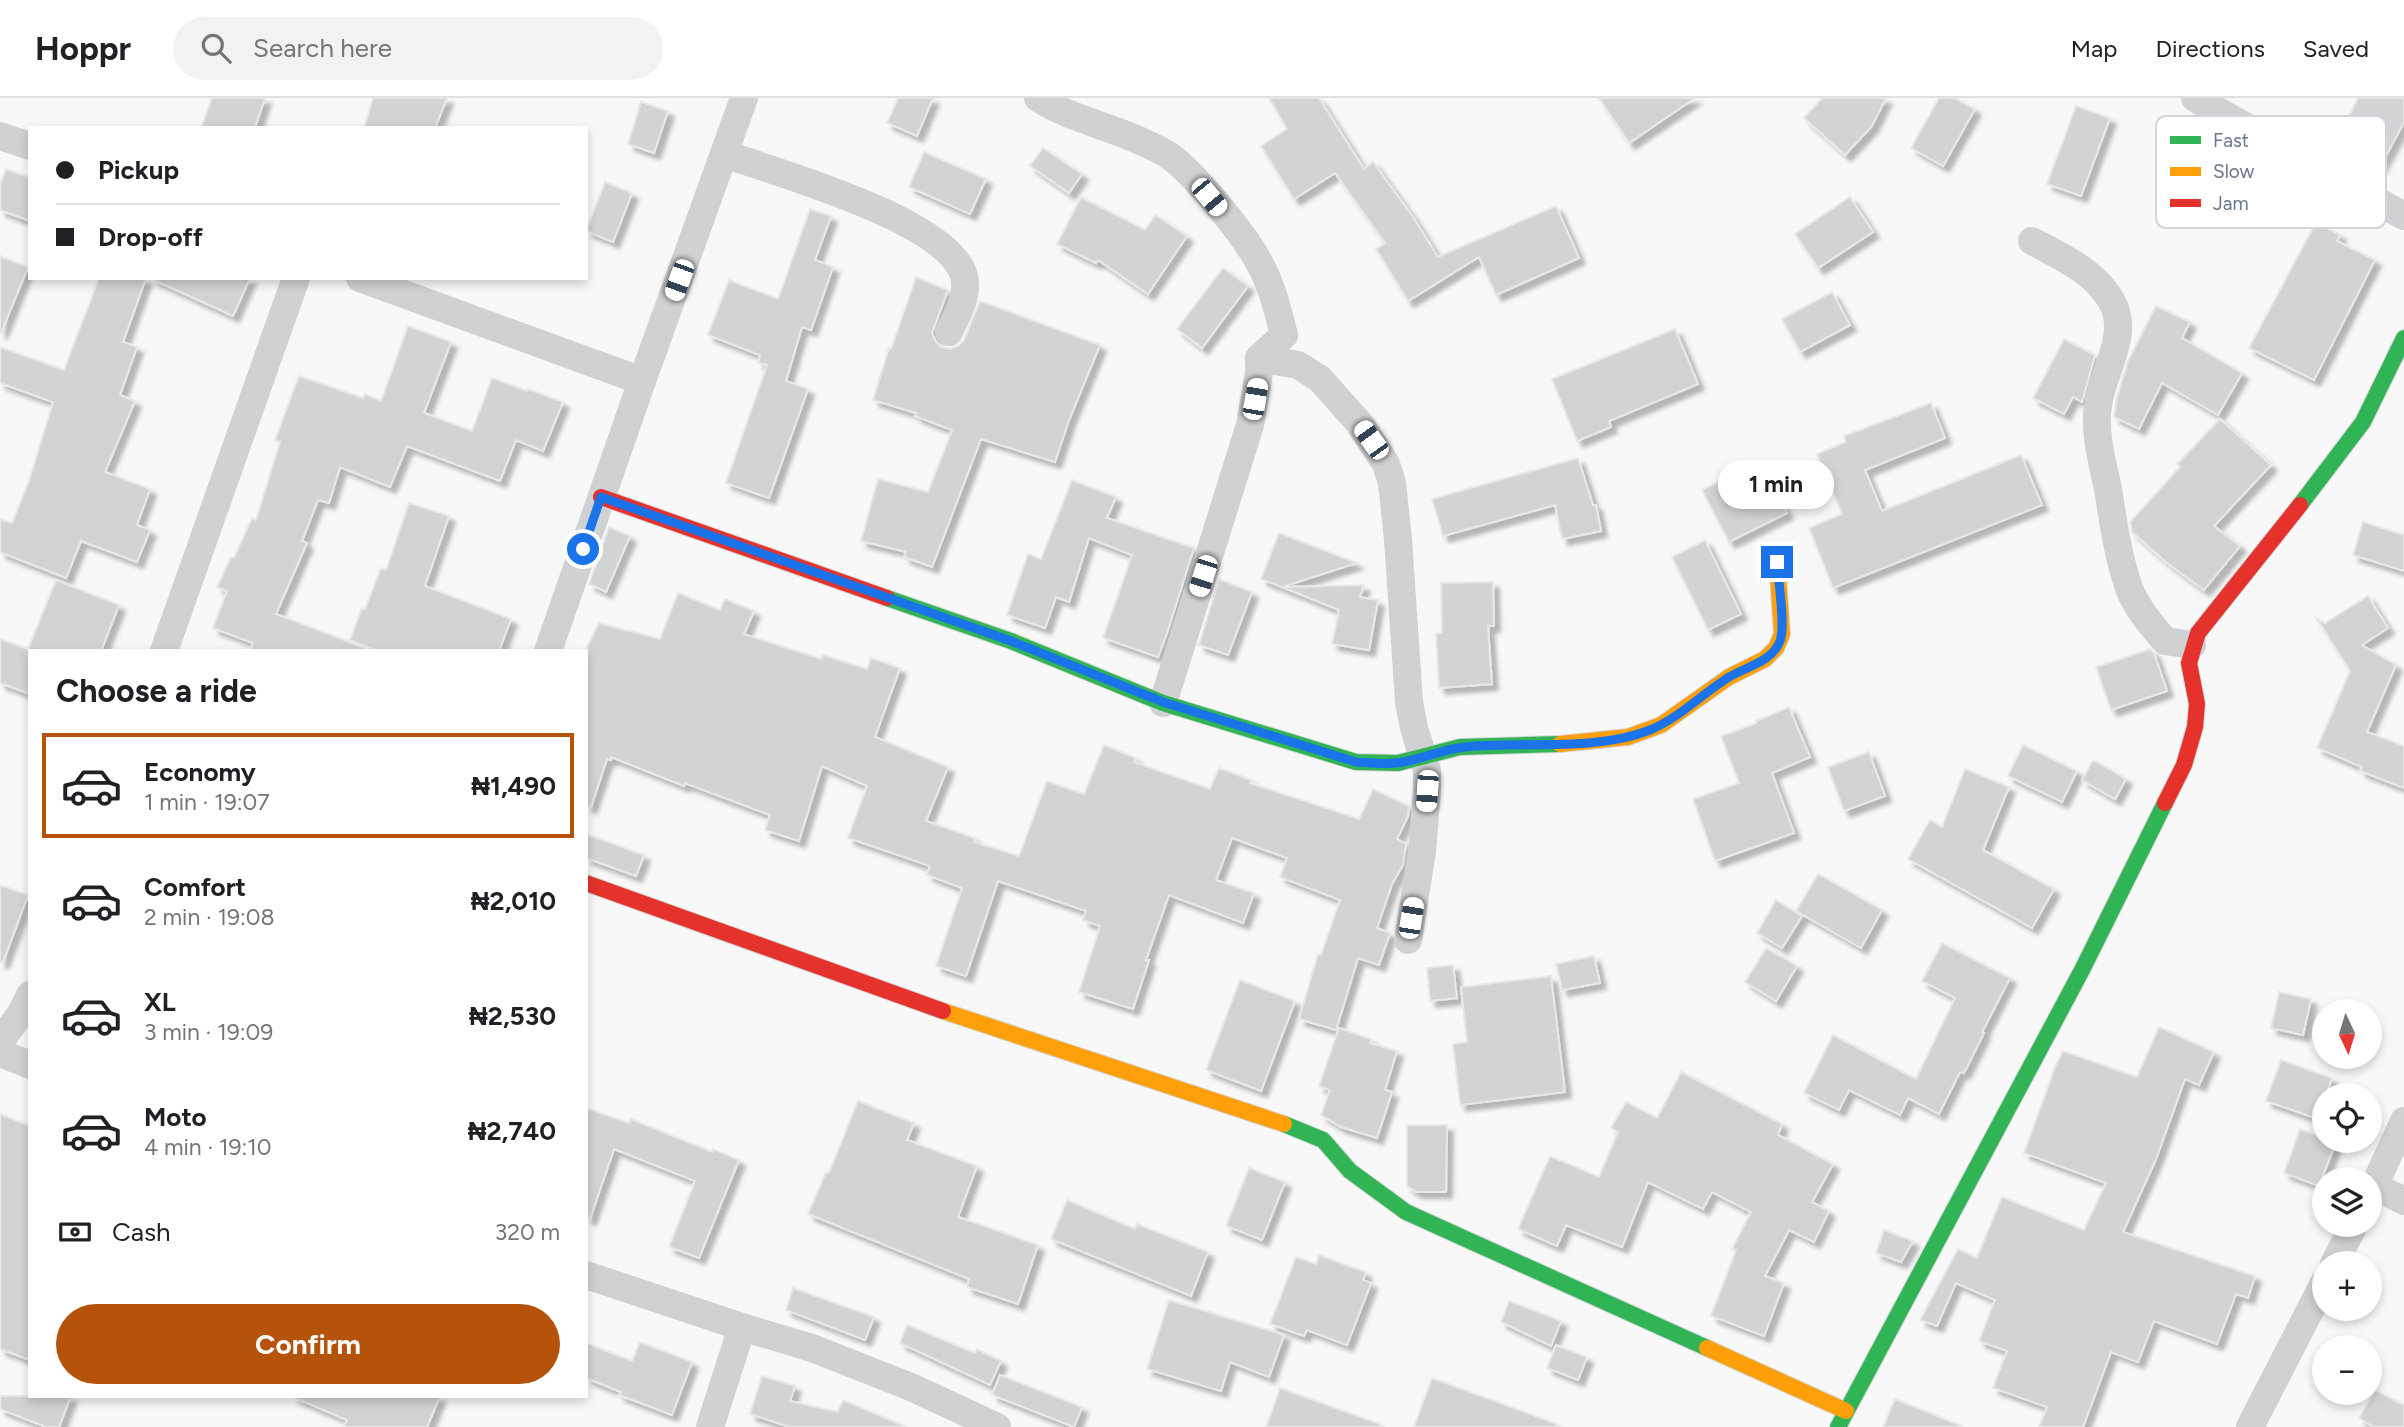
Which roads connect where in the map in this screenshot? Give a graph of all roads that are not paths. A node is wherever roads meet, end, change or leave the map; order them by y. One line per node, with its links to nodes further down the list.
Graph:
1 (744, 98): 7 (street)
2 (1038, 98): 15 (street)
3 (2195, 98): 4 (street)
4 (2227, 116)
5 (0, 136): 6 (street)
6 (28, 145)
7 (725, 154): 13 (street); 16 (street)
8 (2386, 206): 9 (street)
9 (2404, 216)
10 (2032, 241): 19 (street)
11 (295, 280): 20 (street)
12 (365, 280): 16 (street)
13 (949, 332)
14 (2404, 338): 19 (street)
15 (1259, 358): 22 (street); 23 (street)
16 (642, 381): 17 (street)
17 (601, 497): 21 (street); 22 (street)
18 (1777, 562): 23 (street)
19 (2192, 645): 37 (street)
20 (165, 649)
21 (549, 649)
22 (1163, 702): 23 (street)
23 (1424, 756): 25 (street)
24 (588, 884): 37 (street)
25 (1408, 940)
26 (28, 999): 27 (street)
27 (0, 1042)
28 (0, 1053): 29 (street)
29 (28, 1064)
30 (2404, 1121): 31 (street)
31 (2382, 1169)
32 (2382, 1194): 33 (street)
33 (2404, 1201)
34 (588, 1276): 36 (street)
35 (2312, 1306): 41 (street)
36 (742, 1327): 38 (street); 39 (street)
37 (1846, 1411): 40 (street)
38 (710, 1427)
39 (997, 1427)
40 (1839, 1427)
41 (2250, 1427)

